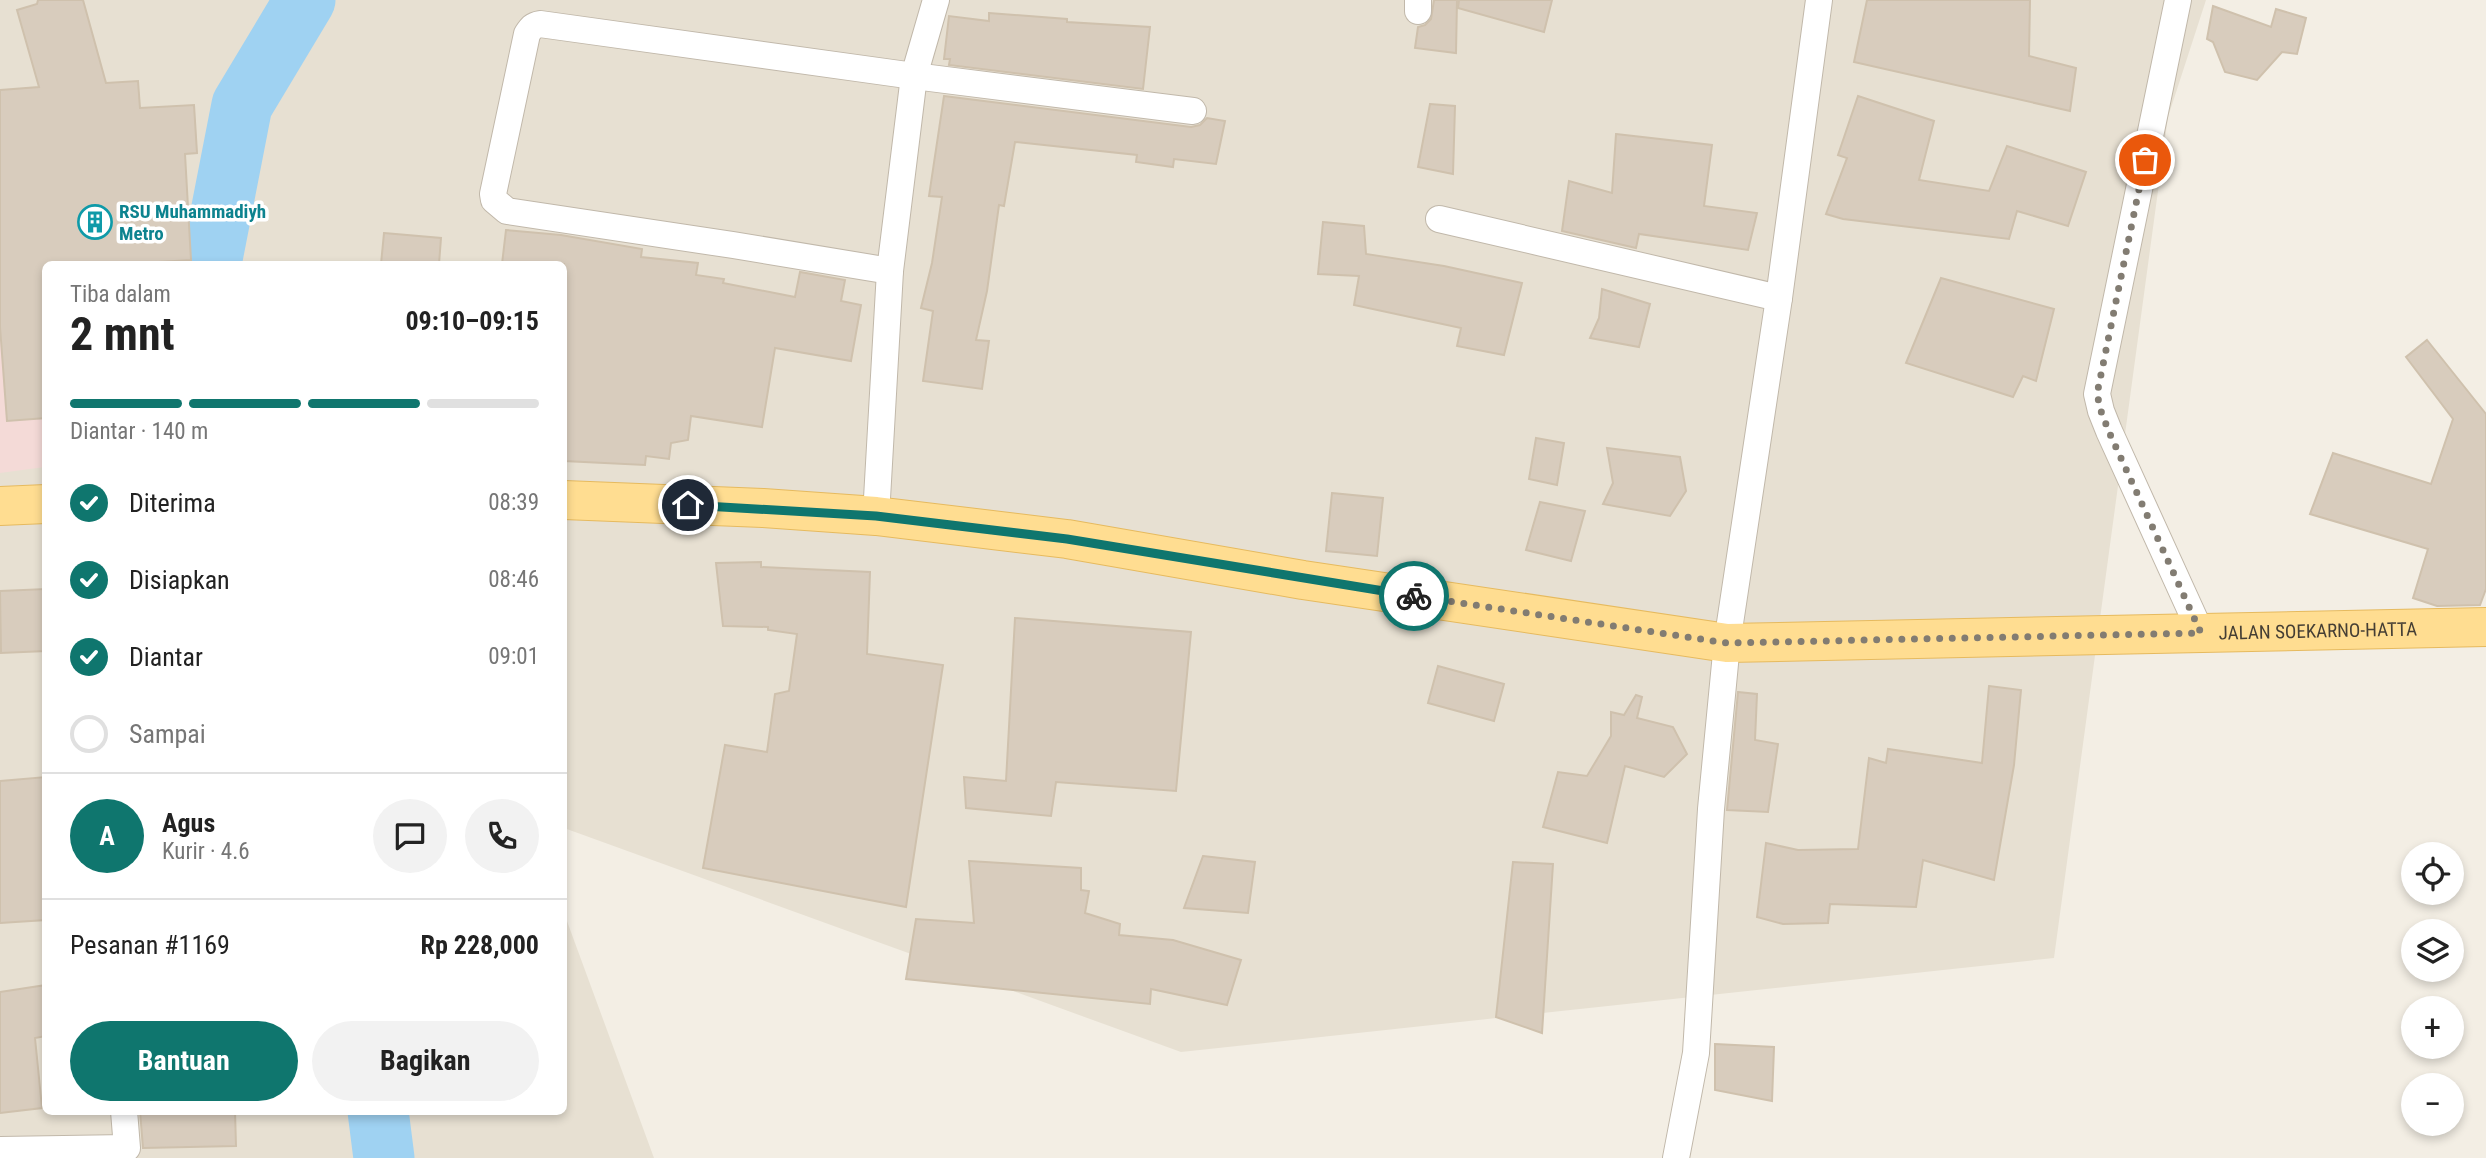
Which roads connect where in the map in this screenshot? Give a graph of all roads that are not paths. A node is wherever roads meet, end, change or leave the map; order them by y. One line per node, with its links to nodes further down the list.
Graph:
1 (936, 0): 4 (street)
2 (1819, 0): 8 (street)
3 (2178, 0): 14 (street)
4 (914, 76): 5 (street); 7 (street); 7 (street)
5 (1193, 111)
6 (1439, 219): 8 (street)
7 (890, 271): 12 (street)
8 (1779, 299): 15 (street)
9 (567, 500): 12 (main road, JALAN SOEKARNO-HATTA)
10 (42, 504): 11 (main road)
11 (0, 506)
12 (876, 516): 15 (main road, JALAN SOEKARNO-HATTA)
13 (2486, 627): 14 (main road, JALAN SOEKARNO-HATTA)
14 (2201, 633): 15 (main road, JALAN SOEKARNO-HATTA)
15 (1727, 643): 18 (street)
16 (124, 1115): 17 (street)
17 (0, 1150)
18 (1676, 1158)

